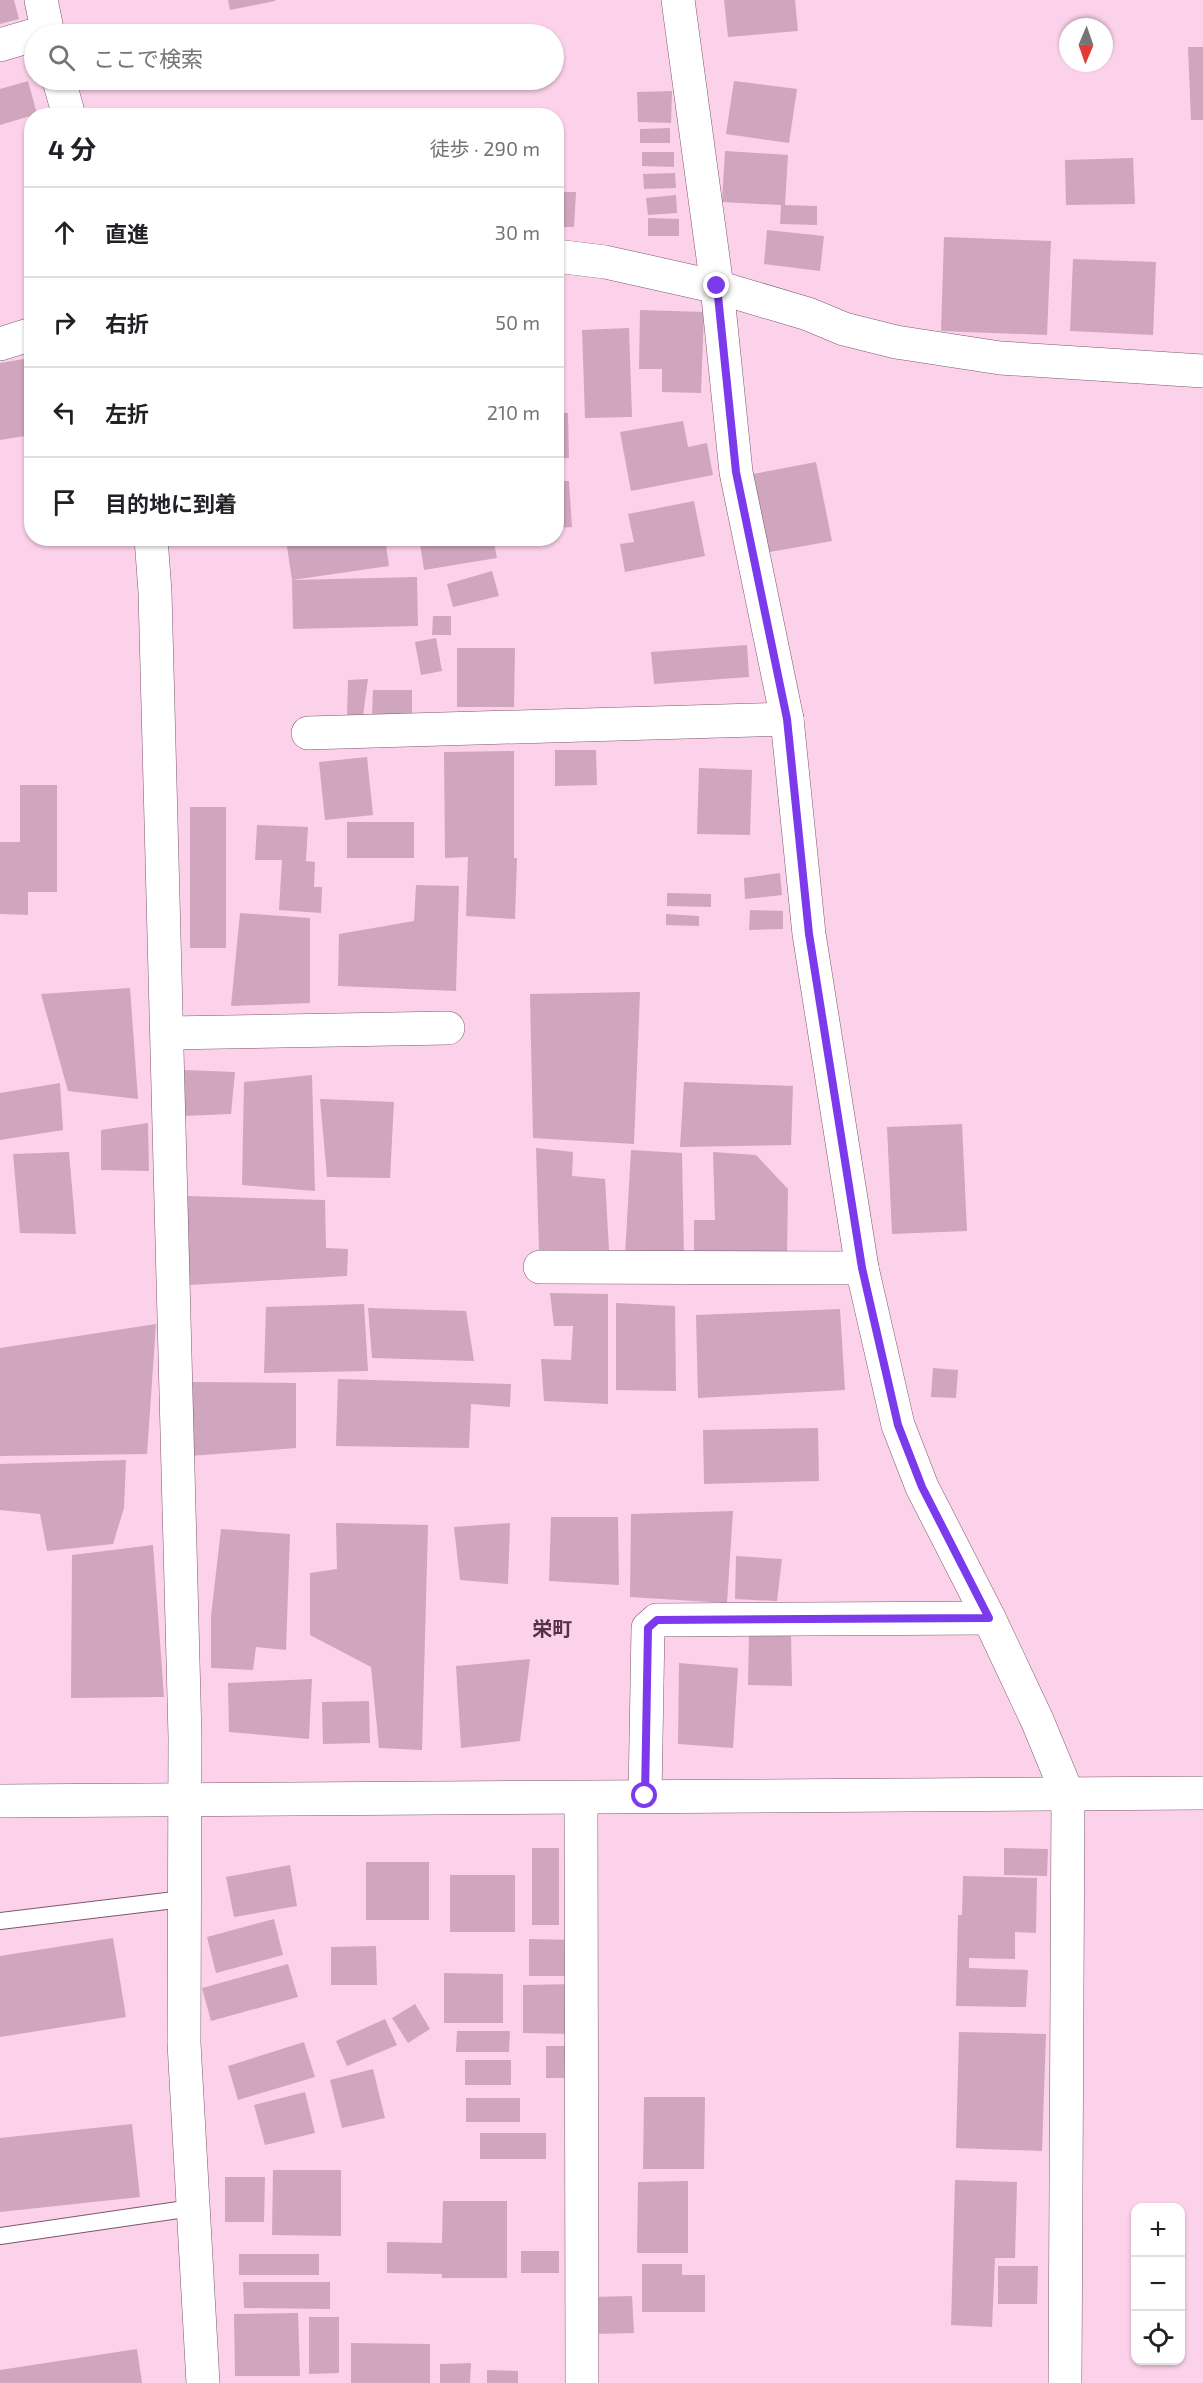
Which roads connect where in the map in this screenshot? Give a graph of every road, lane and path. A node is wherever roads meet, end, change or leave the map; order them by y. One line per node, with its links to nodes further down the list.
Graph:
1 (678, 0): 7 (street)
2 (24, 34): 3 (street)
3 (0, 45)
4 (62, 90): 5 (street)
5 (67, 108)
6 (564, 257): 7 (street)
7 (717, 286): 10 (street); 12 (street)
8 (24, 336): 9 (street)
9 (0, 344)
10 (1203, 371)
11 (152, 546): 15 (street)
12 (787, 719): 13 (street); 17 (street)
13 (308, 733)
14 (448, 1028): 15 (street)
15 (168, 1033): 23 (street)
16 (540, 1267): 17 (street)
17 (862, 1268): 18 (street)
18 (989, 1618): 20 (street); 21 (street)
19 (1203, 1793): 20 (street)
20 (1068, 1795): 21 (street); 31 (street)
21 (645, 1796): 22 (street)
22 (581, 1798): 23 (street); 30 (street)
23 (185, 1800): 24 (street); 25 (street)
24 (0, 1801)
25 (183, 1899): 26 (lane); 27 (street)
26 (0, 1921)
27 (192, 2208): 28 (lane); 29 (street)
28 (0, 2236)
29 (203, 2383)
30 (582, 2383)
31 (1065, 2383)

